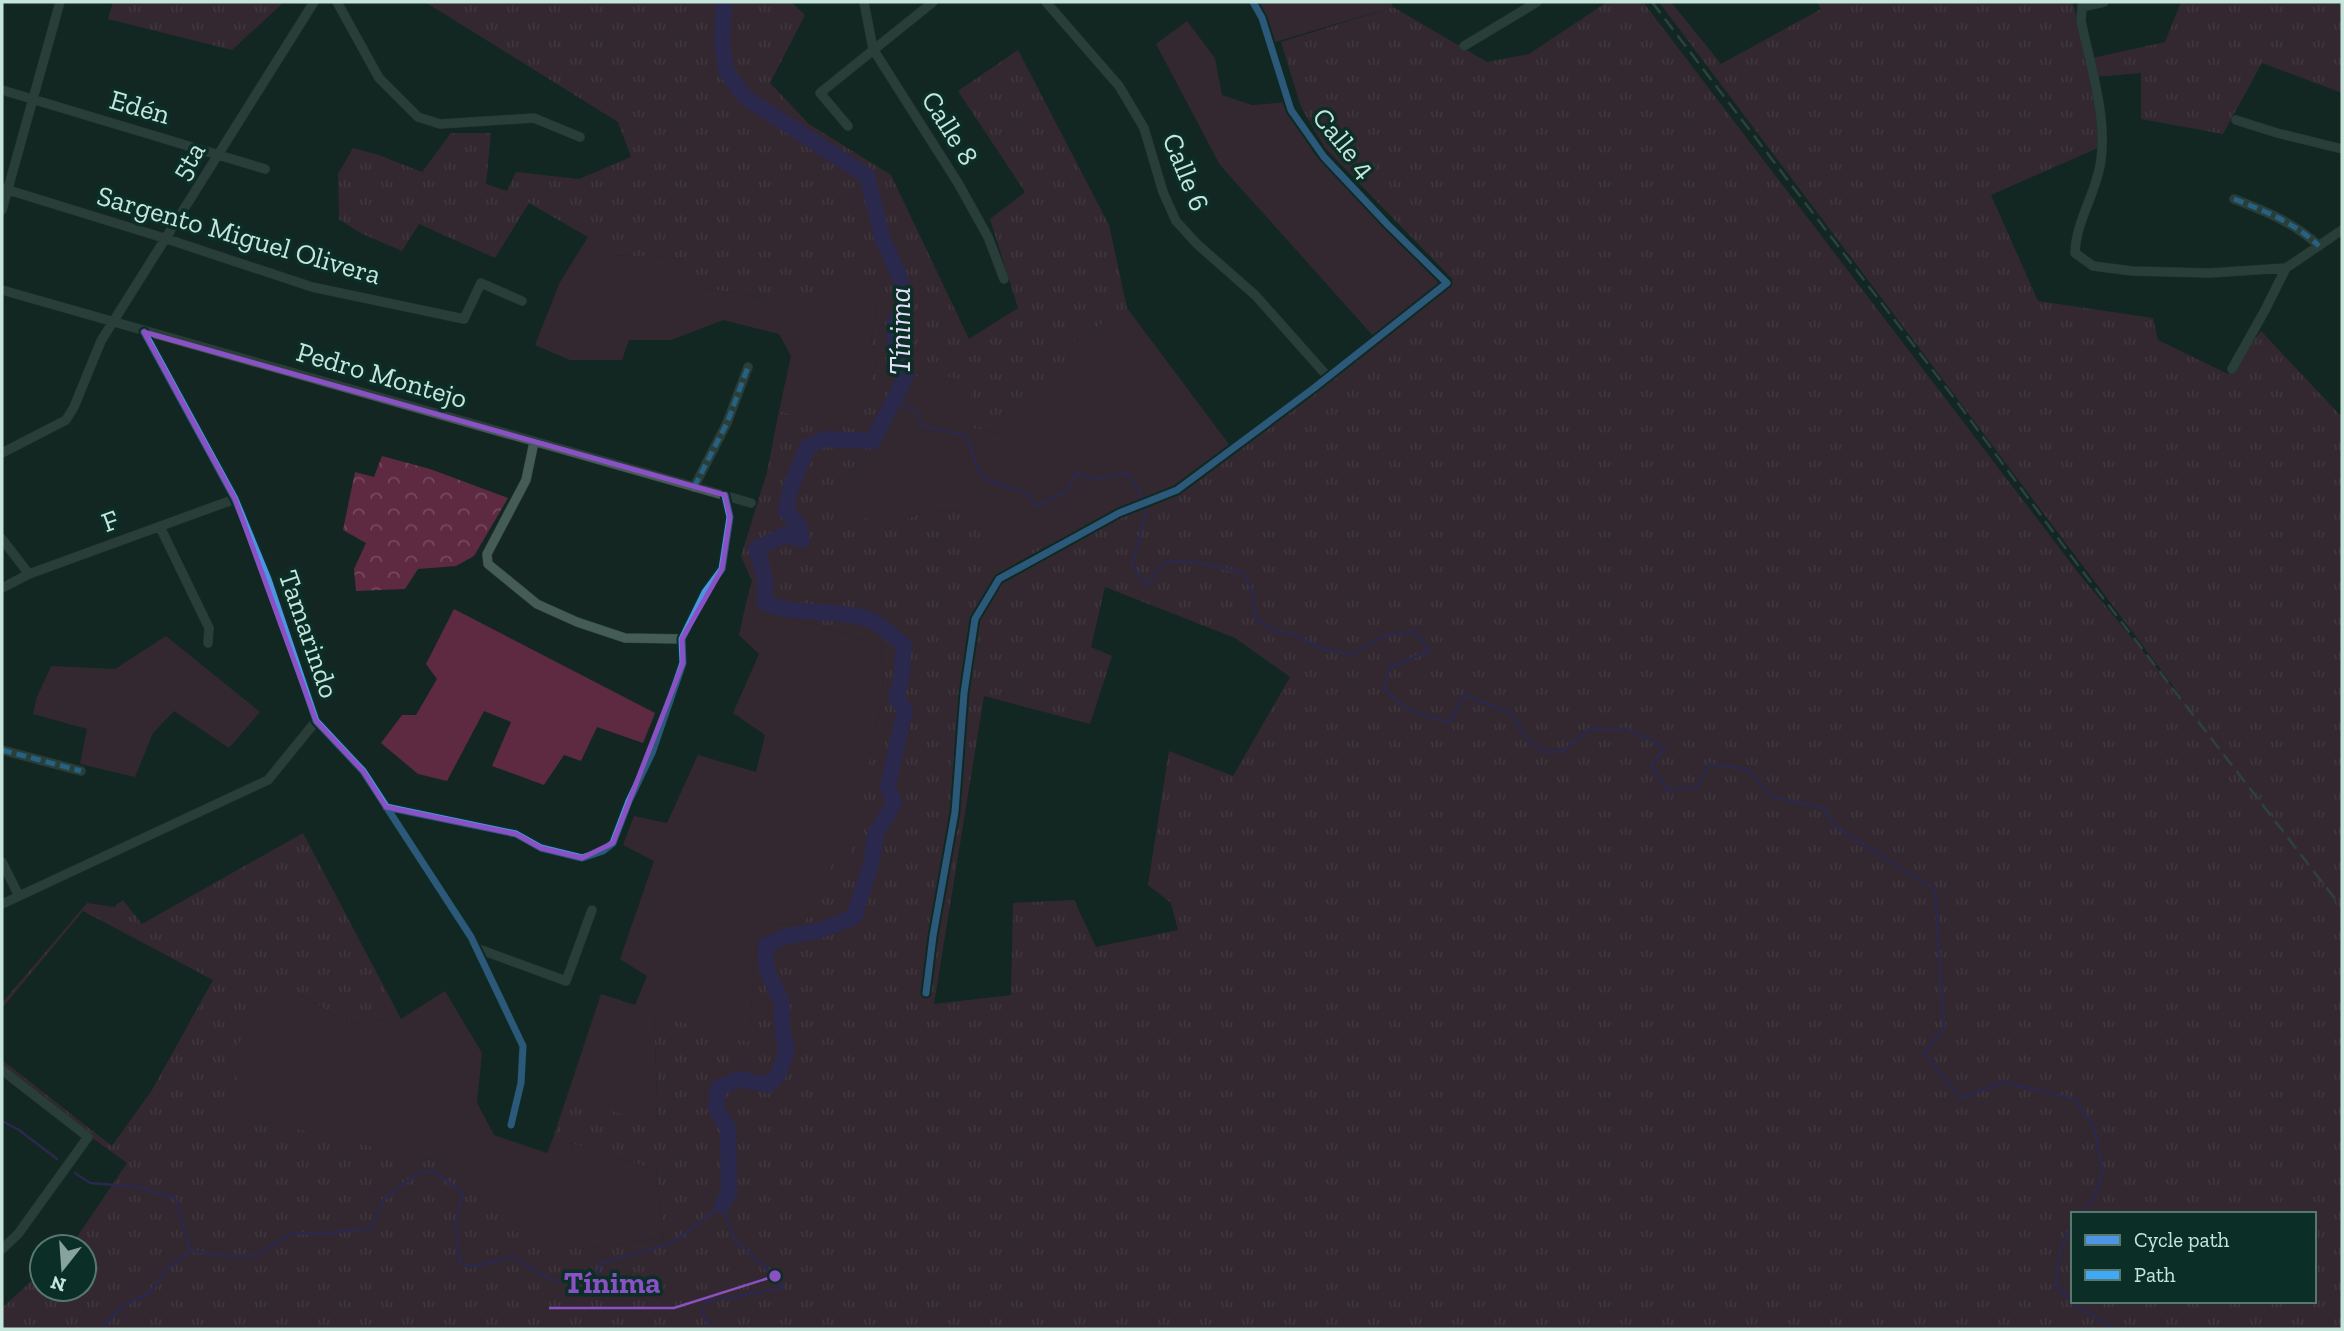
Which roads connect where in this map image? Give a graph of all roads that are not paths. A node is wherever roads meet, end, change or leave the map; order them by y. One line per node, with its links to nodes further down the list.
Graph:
1 (60, 2): 13 (street)
2 (314, 2): 18 (street, 5ta)
3 (337, 2): 16 (street)
4 (864, 2): 11 (street, Calle 8)
5 (933, 2): 11 (street)
6 (1046, 2): 34 (street, Calle 6)
7 (1253, 2): 34 (street, Calle 4)
8 (1537, 2): 10 (street)
9 (2104, 2): 26 (street)
10 (1464, 46)
11 (873, 49): 15 (street); 27 (street, Calle 8)
12 (2, 90): 13 (street, Edén)
13 (32, 99): 18 (street, Edén); 20 (street)
14 (2236, 120): 17 (street)
15 (848, 126)
16 (580, 137)
17 (2342, 149)
18 (219, 153): 19 (street, Edén); 24 (street, 5ta)
19 (265, 169)
20 (5, 189): 22 (street); 24 (street, Sargento Miguel Olivera)
21 (2234, 199): 25 (street)
22 (2, 211)
23 (2342, 230): 25 (street)
24 (167, 239): 29 (street, Sargento Miguel Olivera); 30 (street, 5ta)
25 (2319, 246): 26 (street)
26 (2286, 268): 33 (street)
27 (1004, 279)
28 (2, 290): 30 (street, Pedro Montejo)
29 (522, 301)
30 (114, 321): 31 (street, Pedro Montejo); 36 (street, 5ta)
31 (144, 332): 35 (street, Pedro Montejo); 39 (street, Tamarindo)
32 (748, 367): 37 (street)
33 (2232, 369)
34 (1328, 377): 56 (street)
35 (534, 442): 37 (street, Pedro Montejo); 45 (street)
36 (2, 453)
37 (694, 487): 38 (street, Pedro Montejo)
38 (725, 495): 40 (street, Pedro Montejo); 45 (street)
39 (235, 499): 41 (street, F); 47 (street, Tamarindo)
40 (751, 503)
41 (160, 527): 43 (street, F); 46 (street)
42 (2, 539): 43 (street)
43 (29, 574): 44 (street, F)
44 (2, 588)
45 (682, 639): 50 (street)
46 (208, 643)
47 (316, 721): 50 (street, Tamarindo); 52 (street)
48 (2, 750): 49 (street)
49 (81, 771)
50 (386, 807): 55 (street, Tamarindo)
51 (2, 862): 52 (street)
52 (19, 896): 53 (street)
53 (2, 904)
54 (592, 911): 55 (street)
55 (476, 948): 58 (street, Tamarindo)
56 (926, 993)
57 (2, 1070): 59 (street)
58 (511, 1125)
59 (2, 1249)

